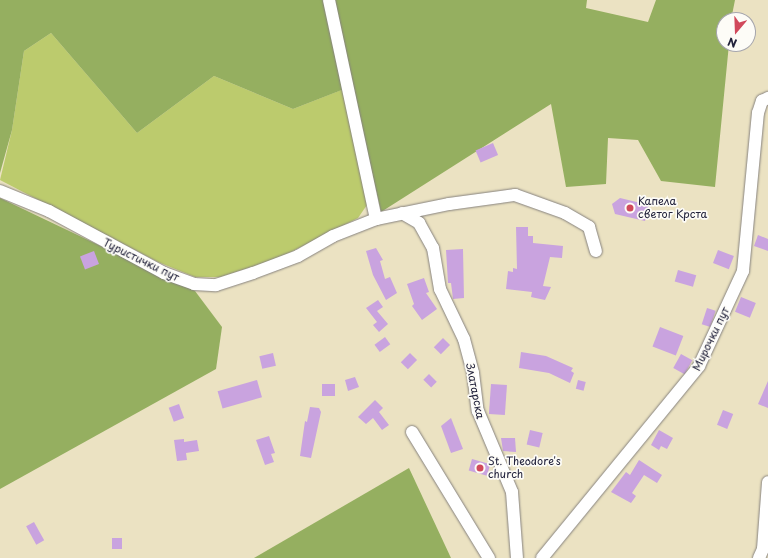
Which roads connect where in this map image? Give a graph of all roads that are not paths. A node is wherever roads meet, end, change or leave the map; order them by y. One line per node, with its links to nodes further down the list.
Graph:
1 (329, 0): 5 (street)
2 (768, 98): 11 (street, Мирочки пут)
3 (0, 191): 5 (street, Туристички пут)
4 (402, 213): 5 (street, Туристички пут); 6 (street, Туристички пут); 10 (street, Златарска)
5 (376, 219)
6 (596, 250)
7 (412, 432): 9 (street)
8 (768, 482): 12 (street)
9 (489, 558)
10 (517, 558)
11 (542, 558)
12 (759, 558)

